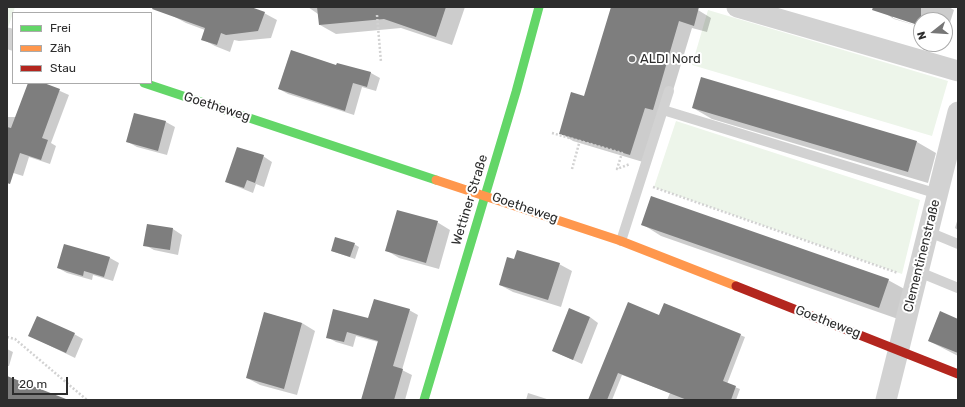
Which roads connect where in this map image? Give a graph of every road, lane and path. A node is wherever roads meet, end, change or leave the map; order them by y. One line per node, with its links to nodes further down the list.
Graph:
1 (539, 7): 17 (street, Wettiner Straße)
2 (737, 7): 5 (street)
3 (377, 15): 4 (path)
4 (381, 62)
5 (958, 71)
6 (147, 84): 17 (street, Goetheweg)
7 (669, 91): 8 (lane)
8 (663, 110): 13 (lane); 16 (lane)
9 (958, 112): 11 (street, Clementinenstraße)
10 (552, 133): 12 (path)
11 (956, 133): 16 (street, Clementinenstraße)
12 (580, 140): 13 (path); 14 (path)
13 (648, 157): 15 (lane)
14 (572, 169)
15 (640, 182): 19 (lane); 21 (path)
16 (938, 194): 18 (street, Clementinenstraße)
17 (485, 195): 19 (street, Goetheweg); 27 (street, Wettiner Straße)
18 (928, 232): 20 (lane); 21 (street, Clementinenstraße)
19 (621, 241): 24 (street, Goetheweg)
20 (958, 244)
21 (917, 276): 22 (lane); 24 (street, Clementinenstraße)
22 (958, 288)
23 (7, 337): 26 (path)
24 (899, 350): 25 (street, Goetheweg); 28 (street, Clementinenstraße)
25 (958, 374)
26 (87, 400)
27 (424, 400)
28 (886, 400)

